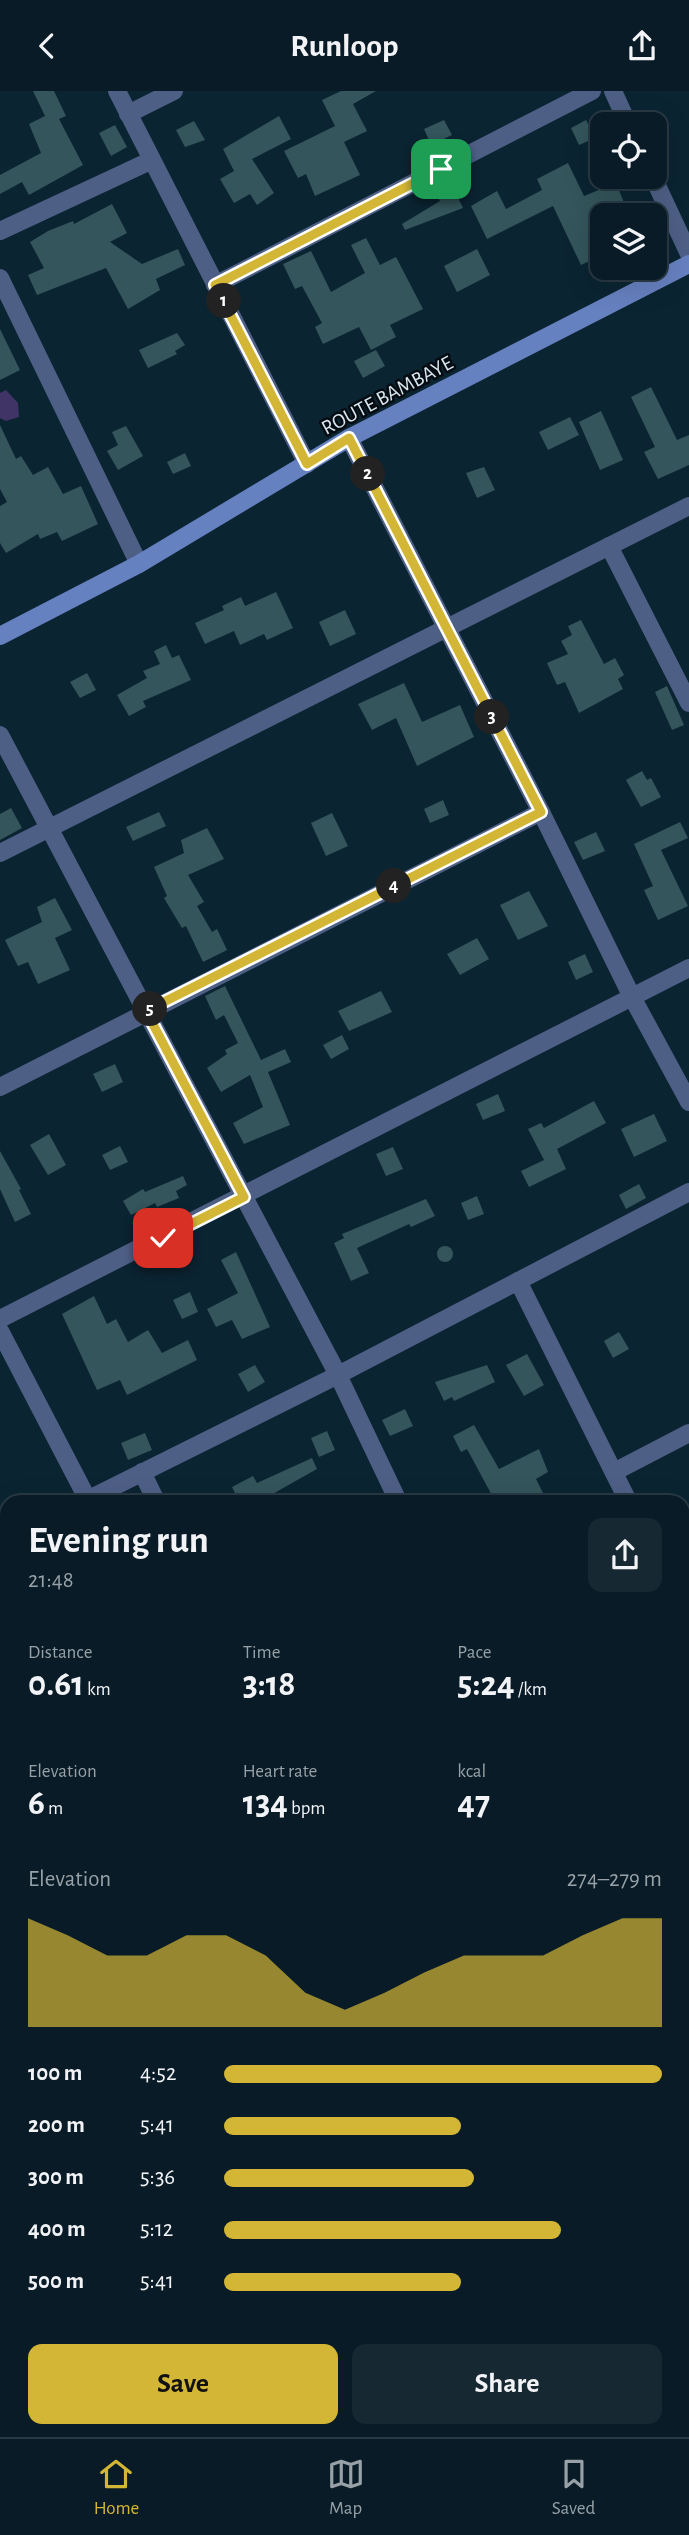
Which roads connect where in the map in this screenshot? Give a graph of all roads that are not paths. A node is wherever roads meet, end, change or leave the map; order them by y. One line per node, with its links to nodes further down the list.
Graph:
1 (117, 91): 6 (street)
2 (174, 91): 6 (street)
3 (592, 91): 13 (street)
4 (613, 91): 5 (street)
5 (623, 112)
6 (128, 114): 7 (street)
7 (150, 161): 9 (street); 13 (street)
8 (659, 189): 10 (street)
9 (0, 232)
10 (689, 254)
11 (689, 264): 14 (street, ROUTE BAMBAYE)
12 (0, 278): 18 (street)
13 (215, 285): 15 (street)
14 (349, 438): 15 (street, ROUTE BAMBAYE); 19 (street)
15 (307, 464): 18 (street, ROUTE BAMBAYE)
16 (689, 506): 17 (street)
17 (609, 546): 19 (street); 21 (street)
18 (139, 565): 20 (street, ROUTE BAMBAYE)
19 (447, 628): 23 (street); 24 (street)
20 (0, 636)
21 (689, 703)
22 (0, 735): 24 (street)
23 (541, 812): 27 (street); 28 (street)
24 (50, 828): 25 (street); 28 (street)
25 (0, 853)
26 (689, 968): 27 (street)
27 (632, 997): 30 (street); 32 (street)
28 (146, 1011): 29 (street); 32 (street)
29 (0, 1087)
30 (689, 1101)
31 (689, 1192): 33 (street)
32 (244, 1197): 34 (street); 36 (street)
33 (518, 1281): 36 (street); 39 (street)
34 (0, 1319)
35 (0, 1331): 40 (street)
36 (338, 1375): 38 (street); 43 (street)
37 (689, 1433): 39 (street)
38 (142, 1472): 41 (street); 42 (street)
39 (614, 1472): 44 (street)
40 (83, 1495)
41 (98, 1495)
42 (153, 1495)
43 (395, 1495)
44 (625, 1495)

